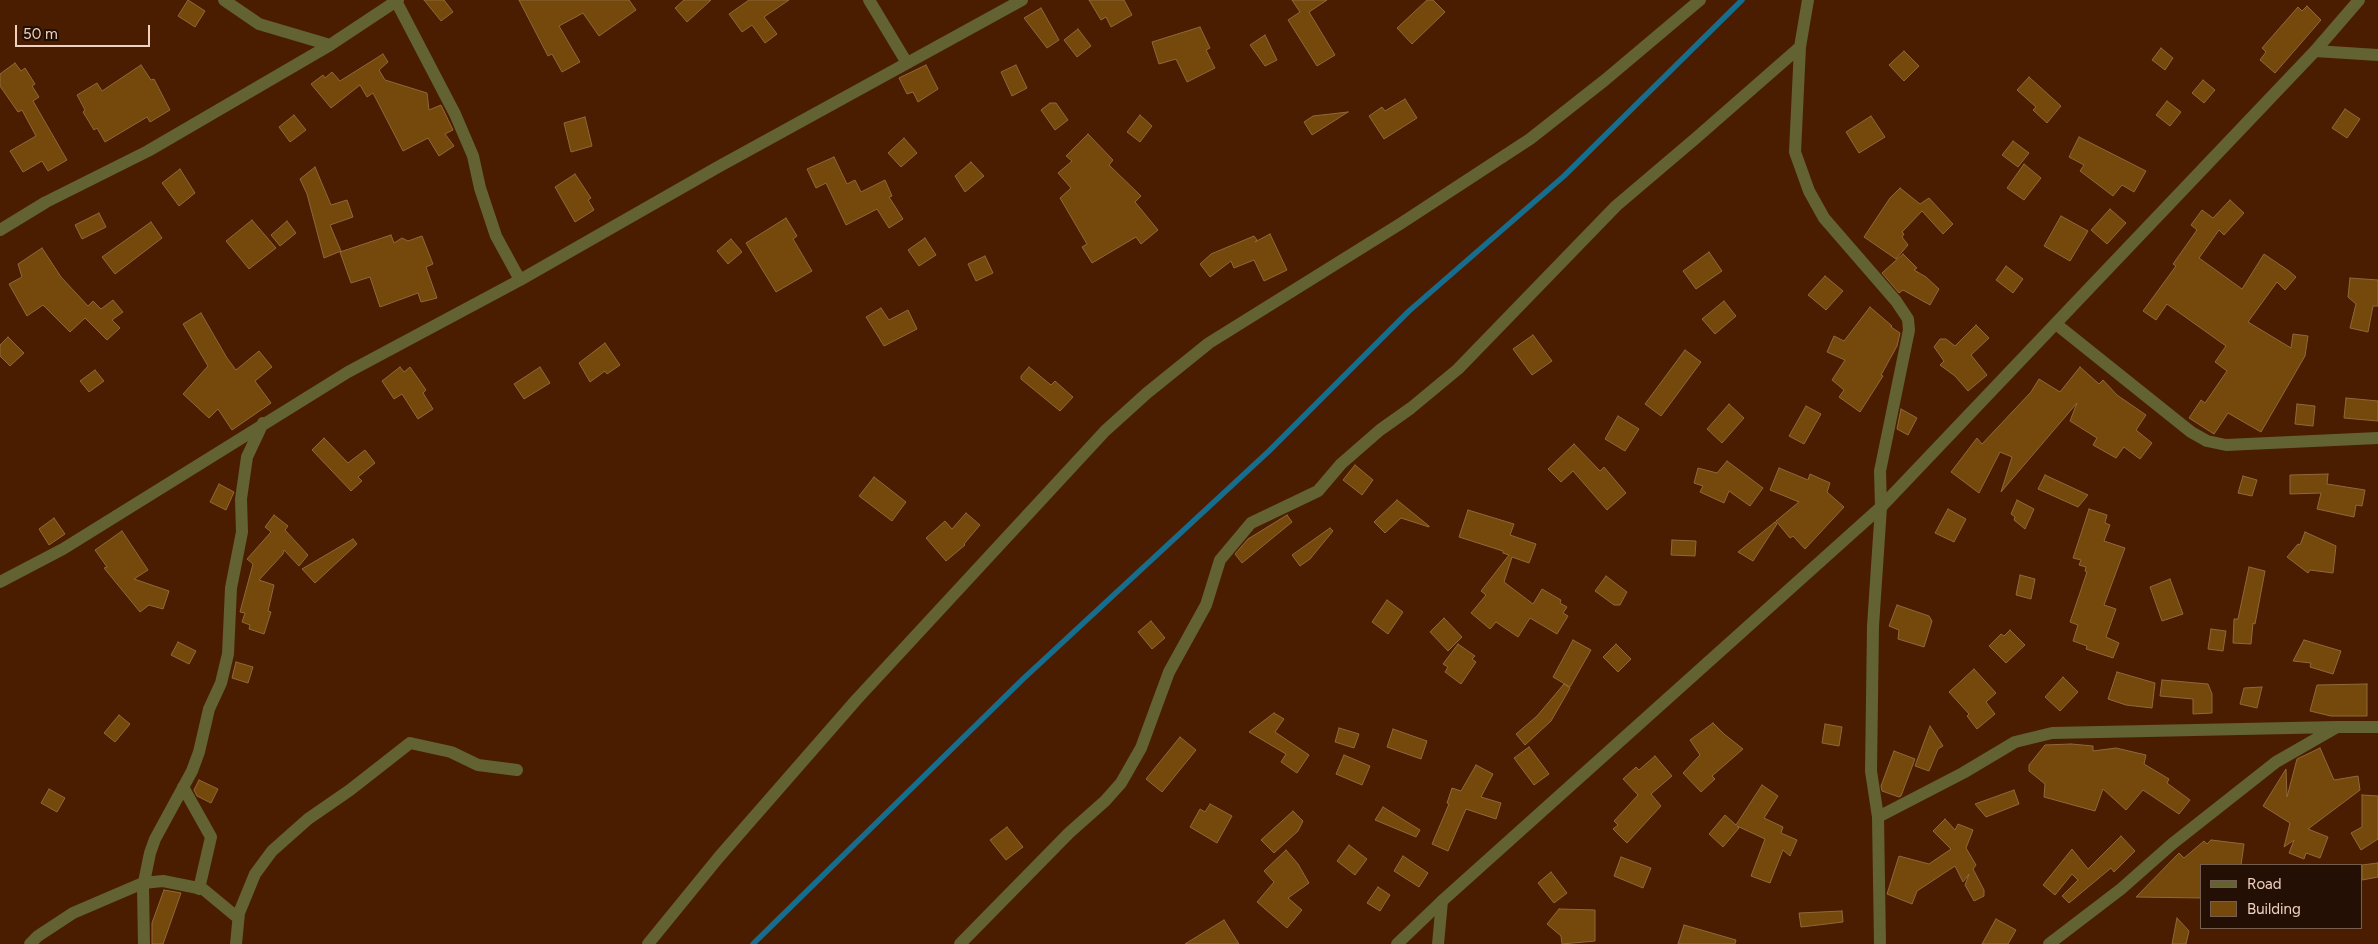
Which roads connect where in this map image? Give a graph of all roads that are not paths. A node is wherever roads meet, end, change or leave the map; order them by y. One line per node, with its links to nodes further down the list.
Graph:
1 (224, 0): 8 (street)
2 (397, 0): 8 (street); 14 (street)
3 (869, 0): 12 (street)
4 (1022, 0): 12 (street)
5 (1700, 0): 32 (street)
6 (1808, 0): 9 (street)
7 (2359, 0): 10 (street)
8 (330, 45): 13 (street)
9 (1800, 47): 18 (street); 33 (street)
10 (2315, 51): 11 (street); 15 (street)
11 (2378, 54)
12 (907, 63): 14 (street)
13 (0, 230)
14 (520, 280): 16 (street)
15 (2056, 324): 17 (street); 18 (street)
16 (264, 423): 19 (street); 23 (street)
17 (2378, 438)
18 (1881, 507): 24 (street); 27 (street)
19 (0, 582)
20 (2337, 726): 21 (street); 24 (street); 37 (street)
21 (2378, 727)
22 (517, 770): 28 (street)
23 (183, 787): 25 (street); 26 (street)
24 (1878, 817): 36 (street)
25 (144, 883): 26 (street); 29 (street); 30 (street)
26 (199, 888): 28 (street)
27 (1442, 901): 34 (street); 35 (street)
28 (238, 918): 31 (street)
29 (30, 944)
30 (144, 944)
31 (236, 944)
32 (648, 944)
33 (960, 944)
34 (1397, 944)
35 (1438, 944)
36 (1880, 944)
37 (2049, 944)

